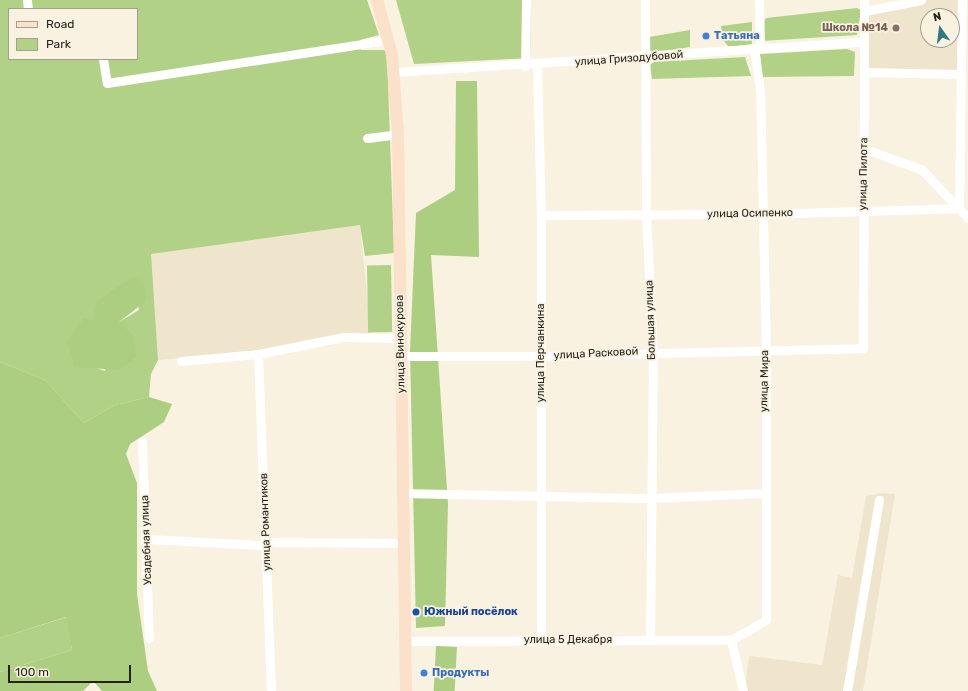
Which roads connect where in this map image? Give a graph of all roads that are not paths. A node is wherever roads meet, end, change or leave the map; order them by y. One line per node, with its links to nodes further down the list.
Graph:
1 (377, 0): 9 (main road, улица Винокурова)
2 (526, 0): 15 (street)
3 (645, 0): 12 (street, Большая улица)
4 (759, 0): 11 (street, улица Мира)
5 (864, 0): 8 (street, улица Пилота)
6 (921, 0): 8 (street)
7 (962, 0): 18 (street)
8 (865, 11): 10 (street, улица Пилота)
9 (389, 40): 13 (street); 16 (main road, улица Винокурова)
10 (863, 42): 11 (street, улица Гризодубовой); 17 (street, улица Пилота)
11 (757, 48): 12 (street, улица Гризодубовой); 24 (street, улица Мира)
12 (648, 58): 14 (street, улица Гризодубовой); 26 (street, Большая улица)
13 (103, 60)
14 (537, 65): 15 (street, улица Гризодубовой); 25 (street, улица Перчанкина)
15 (525, 66): 16 (street, улица Гризодубовой)
16 (394, 72): 19 (main road, улица Винокурова)
17 (864, 72): 18 (street); 21 (street, улица Пилота)
18 (959, 74): 22 (street)
19 (398, 134): 20 (street); 28 (main road, улица Винокурова)
20 (367, 138)
21 (865, 149): 22 (street); 23 (street, улица Пилота)
22 (959, 208): 23 (street, улица Осипенко); 27 (street)
23 (863, 212): 24 (street, улица Осипенко); 29 (street, улица Пилота)
24 (762, 214): 26 (street, улица Осипенко); 30 (street, улица Мира)
25 (541, 215): 26 (street, улица Осипенко); 34 (street, улица Перчанкина)
26 (646, 215): 31 (street, Большая улица)
27 (968, 218)
28 (401, 338): 32 (street); 33 (main road, улица Винокурова)
29 (863, 348): 30 (street, улица Расковой)
30 (766, 350): 31 (street, улица Расковой); 38 (street, улица Мира)
31 (653, 351): 34 (street, улица Расковой); 40 (street, Большая улица)
32 (258, 354): 35 (street); 43 (street, улица Романтиков)
33 (402, 356): 34 (street, улица Расковой); 37 (main road, улица Винокурова)
34 (541, 356): 39 (street, улица Перчанкина)
35 (180, 361)
36 (142, 442): 42 (street, Усадебная улица)
37 (402, 493): 39 (street); 44 (main road, улица Винокурова)
38 (764, 493): 40 (street); 47 (street, улица Мира)
39 (541, 494): 40 (street); 49 (street, улица Перчанкина)
40 (650, 498): 46 (street, Большая улица)
41 (879, 500): 53 (street)
42 (148, 539): 43 (street); 45 (street, Усадебная улица)
43 (267, 542): 44 (street); 50 (street, улица Романтиков)
44 (403, 543): 48 (main road, улица Винокурова)
45 (149, 638)
46 (650, 640): 47 (street, улица 5 Декабря); 49 (street, улица 5 Декабря)
47 (731, 640): 52 (street)
48 (405, 641): 49 (street, улица 5 Декабря); 51 (main road, улица Винокурова)
49 (541, 641)
50 (271, 691)
51 (406, 691)
52 (743, 691)
53 (847, 691)

